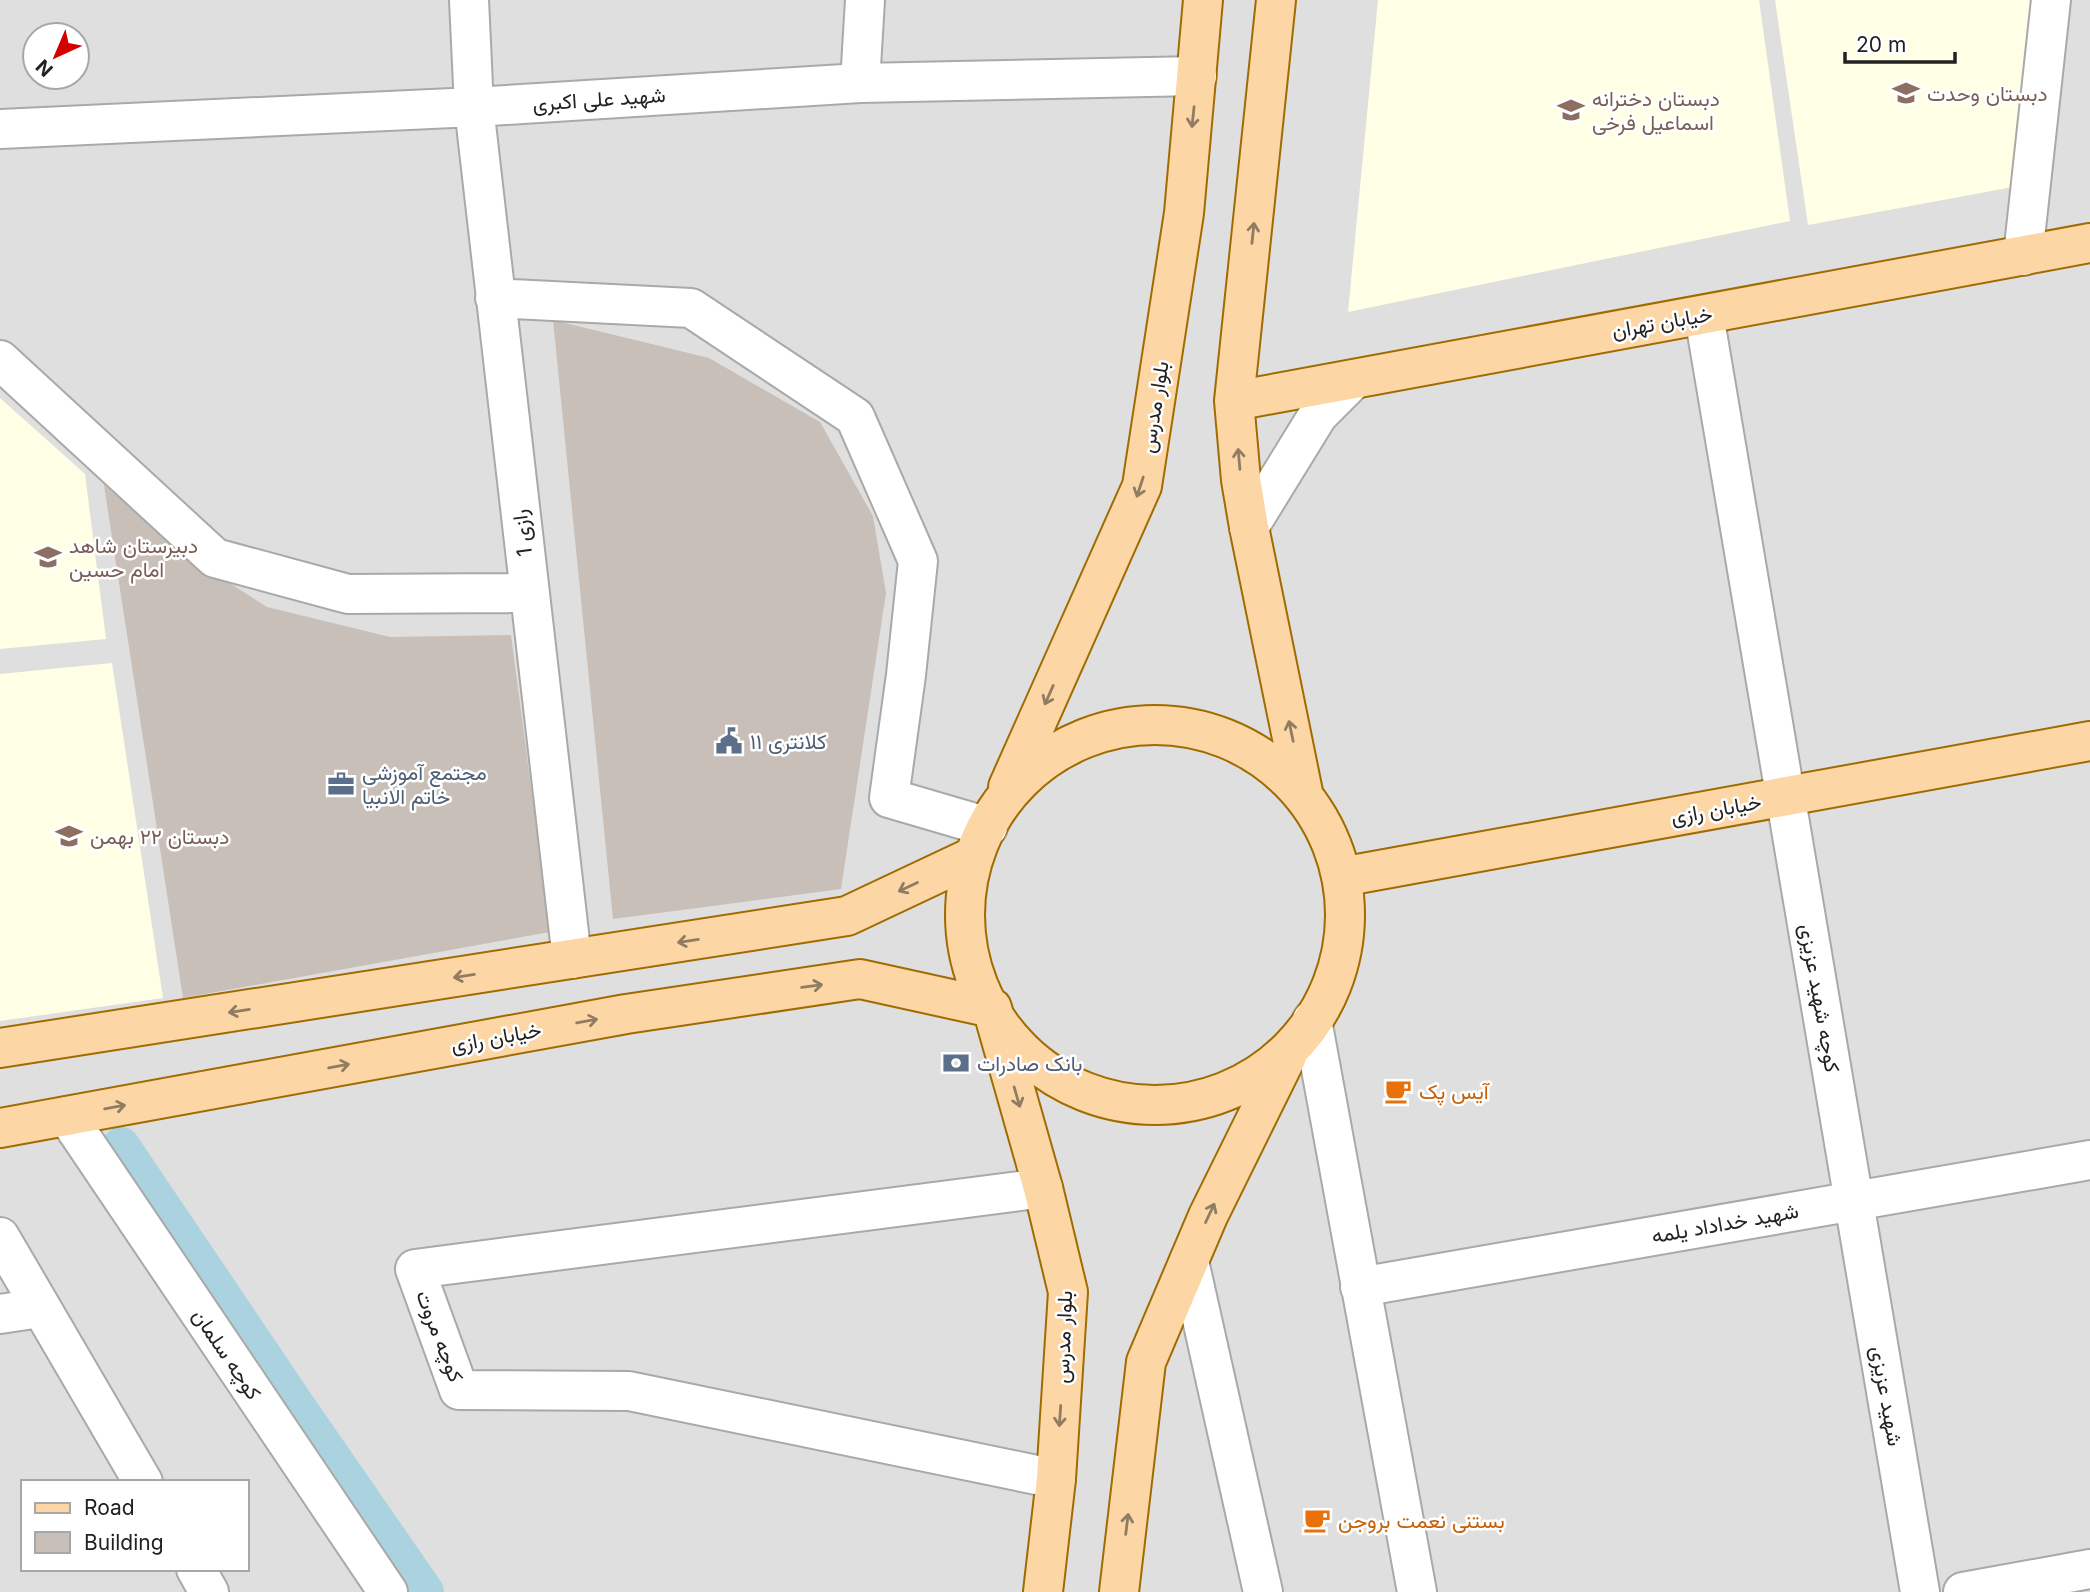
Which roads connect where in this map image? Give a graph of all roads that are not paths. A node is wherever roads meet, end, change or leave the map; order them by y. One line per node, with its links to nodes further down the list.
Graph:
1 (469, 0): 8 (street, رازی 1)
2 (865, 0): 7 (street)
3 (1203, 0): 6 (main road, بلوار مدرس)
4 (1276, 0): 16 (main road, one-way to 4)
5 (2051, 0): 11 (street)
6 (1197, 76): 7 (street, شهید علی اکبری); 20 (main road, بلوار مدرس, one-way to 20)
7 (860, 83): 8 (street, شهید علی اکبری)
8 (474, 107): 9 (street, شهید علی اکبری); 12 (street, رازی 1)
9 (0, 129)
10 (2090, 243): 11 (main road, خیابان تهران)
11 (2023, 256): 13 (main road, خیابان تهران)
12 (495, 298): 18 (street, رازی 1); 23 (street)
13 (1704, 314): 15 (main road, خیابان تهران); 21 (street, کوچه شهید عزیزی)
14 (0, 360): 18 (street)
15 (1353, 380): 16 (main road, خیابان تهران); 17 (street)
16 (1234, 401): 17 (main road, one-way to 16)
17 (1249, 527): 22 (main road, one-way to 17)
18 (529, 593): 25 (street, رازی 1)
19 (2090, 741): 21 (main road, خیابان رازی)
20 (1008, 787): 22 (main road); 23 (main road, بلوار مدرس)
21 (1786, 796): 24 (main road, خیابان رازی); 34 (street, کوچه شهید عزیزی)
22 (1304, 797): 24 (main road)
23 (979, 842): 25 (main road, one-way to 25); 26 (main road)
24 (1341, 877): 27 (main road)
25 (572, 959): 28 (main road, one-way to 28)
26 (992, 1008): 29 (main road); 30 (main road, خیابان رازی, one-way to 26); 33 (main road, بلوار مدرس, one-way to 33)
27 (1312, 1020): 29 (main road); 37 (street)
28 (0, 1048)
29 (1290, 1050): 36 (main road, one-way to 29)
30 (67, 1115): 31 (main road, خیابان رازی); 45 (street, کوچه سلمان)
31 (0, 1128)
32 (2090, 1160): 34 (street, شهید خداداد یلمه)
33 (1043, 1188): 40 (main road, بلوار مدرس, one-way to 40); 40 (street, کوچه مروت)
34 (1854, 1200): 37 (street, شهید خداداد یلمه); 50 (street, شهید عزیزی)
35 (0, 1237): 38 (street)
36 (1189, 1261): 47 (main road, one-way to 36); 48 (street)
37 (1360, 1287): 49 (street)
38 (40, 1308): 39 (street); 41 (street)
39 (0, 1314)
40 (1056, 1479): 46 (main road, بلوار مدرس)
41 (143, 1480)
42 (2090, 1569): 51 (street)
43 (197, 1571): 44 (street)
44 (209, 1592)
45 (388, 1592)
46 (1043, 1592)
47 (1119, 1592)
48 (1263, 1592)
49 (1418, 1592)
50 (1920, 1592)
51 (1963, 1592)

